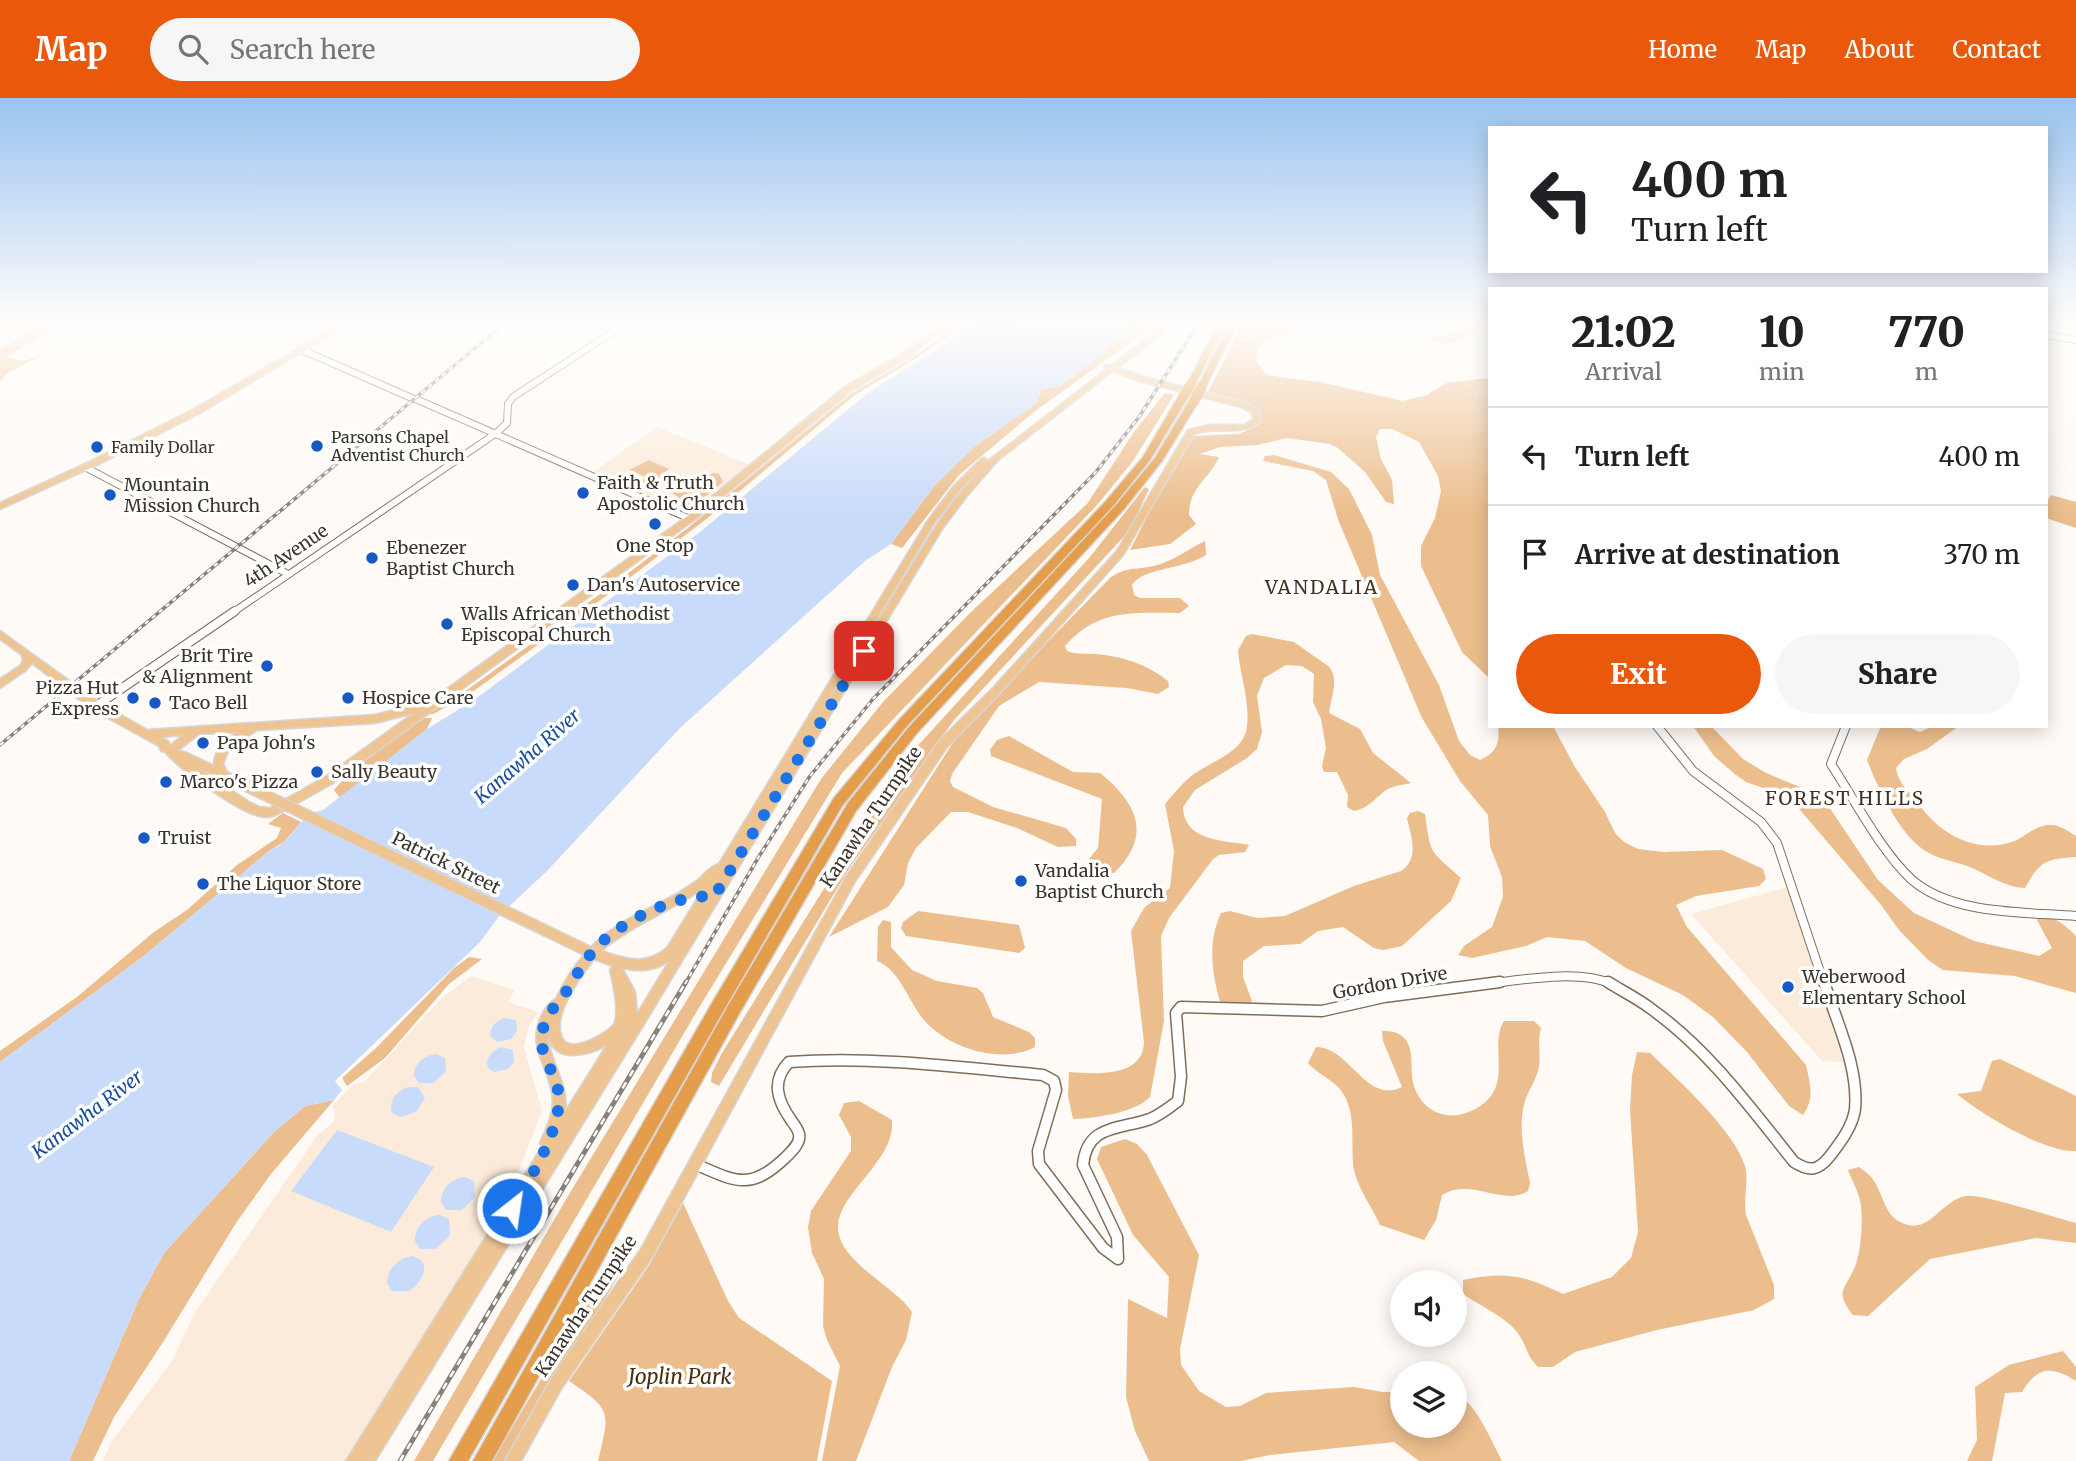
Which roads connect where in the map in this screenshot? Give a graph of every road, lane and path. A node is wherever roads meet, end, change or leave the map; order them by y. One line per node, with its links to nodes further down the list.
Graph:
1 (236, 388): 14 (main road)
2 (388, 388): 13 (street)
3 (527, 388): 13 (street)
4 (850, 388): 16 (main road)
5 (1083, 388): 32 (main road)
6 (1087, 388): 12 (main road)
7 (1092, 388): 12 (main road)
8 (1177, 388): 41 (main road, Kanawha Turnpike)
9 (1190, 388): 11 (highway, bridge)
10 (1200, 388): 11 (highway, bridge)
11 (1188, 399): 45 (highway); 46 (highway)
12 (1072, 400): 33 (main road)
13 (495, 434): 16 (street); 17 (street, 4th Avenue)
14 (85, 467): 15 (main road); 17 (street)
15 (0, 506)
16 (688, 519): 24 (main road)
17 (288, 574): 23 (street, 4th Avenue)
18 (0, 634): 19 (main road, Patrick Street)
19 (26, 654): 20 (main road, Patrick Street); 21 (main road)
20 (44, 667): 21 (main road); 23 (main road, Patrick Street)
21 (18, 673): 22 (main road)
22 (0, 684)
23 (99, 708): 29 (main road, Patrick Street); 30 (main road, Patrick Street)
24 (404, 719): 25 (main road); 30 (main road)
25 (262, 727): 28 (main road); 31 (main road)
26 (1659, 728): 41 (street, Gordon Drive)
27 (1845, 728): 35 (street)
28 (201, 729): 29 (main road); 30 (main road)
29 (144, 734): 30 (main road, Patrick Street)
30 (167, 749): 31 (main road, Patrick Street)
31 (228, 777): 37 (main road, Patrick Street, bridge)
32 (735, 847): 33 (main road); 34 (main road)
33 (710, 896): 34 (main road); 36 (main road)
34 (678, 899): 38 (main road)
35 (2076, 916)
36 (682, 943): 37 (main road); 40 (main road)
37 (619, 969): 39 (main road); 40 (main road, Patrick Street)
38 (568, 988): 39 (main road); 42 (main road)
39 (623, 1014): 42 (main road)
40 (612, 1063): 44 (main road)
41 (695, 1164): 47 (main road, Kanawha Turnpike)
42 (526, 1187): 43 (main road)
43 (354, 1461)
44 (366, 1461)
45 (457, 1461)
46 (482, 1461)
47 (513, 1461)

